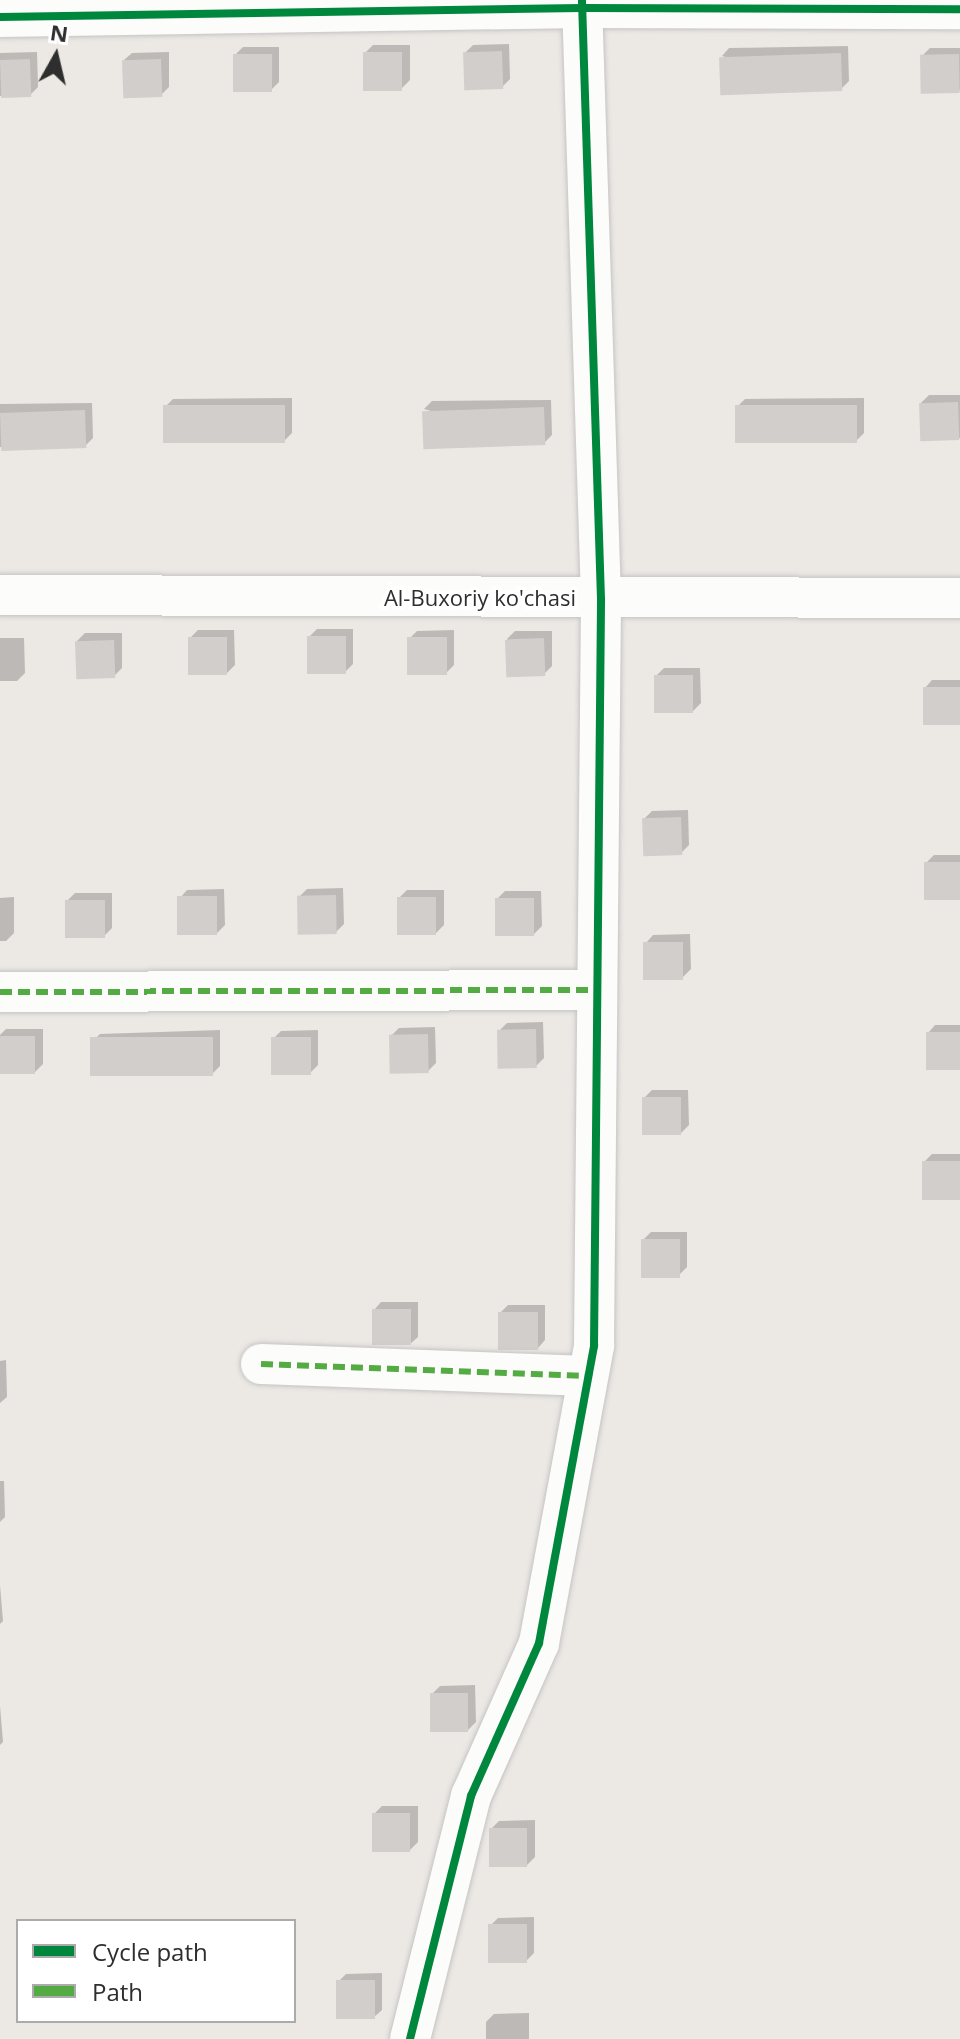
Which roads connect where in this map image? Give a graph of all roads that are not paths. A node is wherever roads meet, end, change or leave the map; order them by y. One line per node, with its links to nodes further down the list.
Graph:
1 (582, 4): 2 (street); 3 (street); 6 (street)
2 (960, 9)
3 (0, 17)
4 (0, 595): 6 (street, Al-Buxoriy ko'chasi)
5 (960, 598): 6 (street, Al-Buxoriy ko'chasi)
6 (601, 599): 7 (street)
7 (597, 990): 8 (street); 10 (street)
8 (0, 992)
9 (261, 1364): 10 (street)
10 (588, 1376): 11 (street)
11 (410, 2039)

